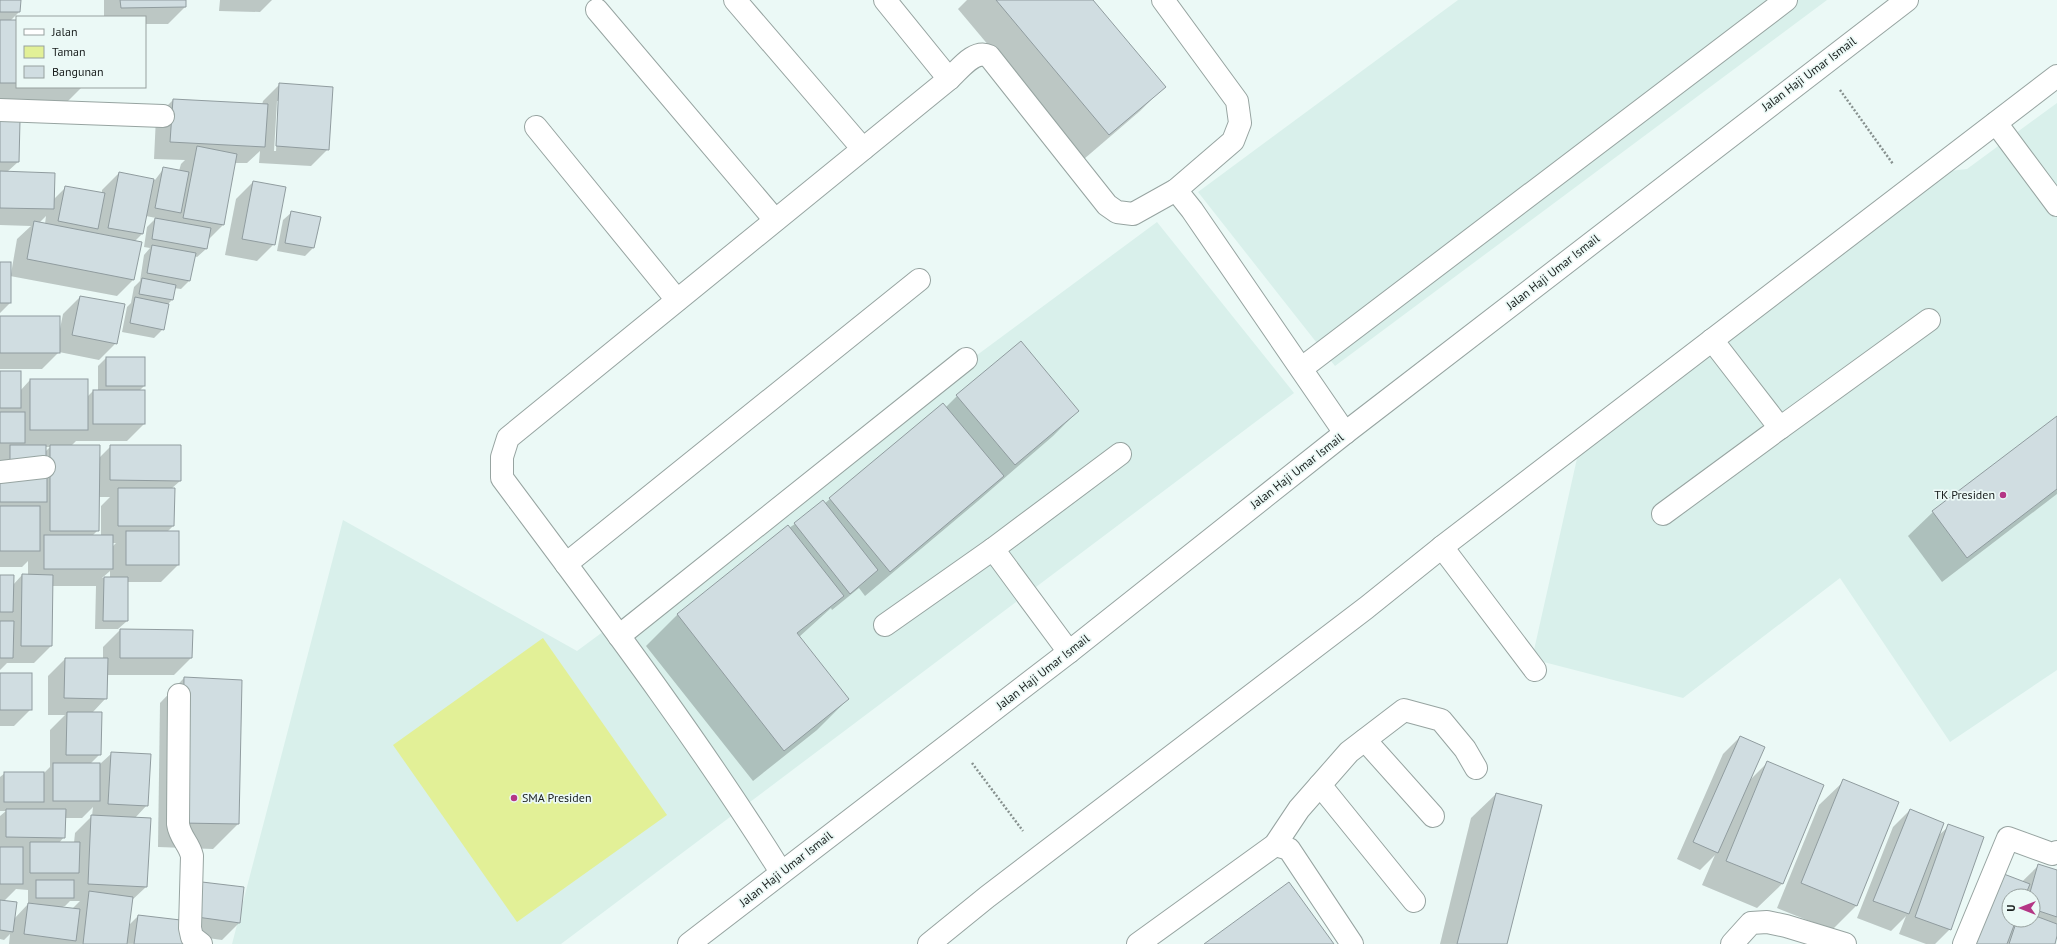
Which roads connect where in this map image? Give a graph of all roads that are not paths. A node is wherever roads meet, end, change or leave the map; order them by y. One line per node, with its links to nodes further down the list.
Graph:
1 (735, 0): 13 (street)
2 (885, 0): 8 (street)
3 (1163, 0): 14 (street)
4 (1786, 0): 22 (street)
5 (1906, 0): 24 (street, Jalan Haji Umar Ismail)
6 (597, 10): 16 (street)
7 (2057, 76): 11 (street)
8 (949, 79): 13 (street); 14 (street)
9 (0, 110): 10 (street)
10 (163, 116)
11 (1996, 123): 15 (street); 20 (street)
12 (536, 127): 18 (street)
13 (864, 149): 16 (street)
14 (1176, 190): 22 (street)
15 (2057, 206)
16 (775, 220): 18 (street)
17 (919, 280): 31 (street)
18 (677, 300): 31 (street)
19 (1929, 320): 23 (street)
20 (1712, 340): 23 (street); 29 (street)
21 (966, 359): 33 (street)
22 (1302, 368): 24 (street)
23 (1780, 428): 28 (street)
24 (1345, 432): 34 (street, Jalan Haji Umar Ismail)
25 (1120, 454): 30 (street)
26 (44, 467): 27 (street)
27 (0, 472)
28 (1663, 514)
29 (1442, 547): 35 (street); 47 (street)
30 (993, 549): 32 (street); 34 (street)
31 (566, 564): 33 (street)
32 (885, 625)
33 (620, 636): 43 (street)
34 (1069, 652): 43 (street, Jalan Haji Umar Ismail)
35 (1535, 670)
36 (179, 695): 45 (street)
37 (1365, 740): 38 (street); 39 (street); 40 (street)
38 (1476, 768)
39 (1320, 785): 41 (street); 44 (street)
40 (1433, 816)
41 (1275, 845): 48 (street); 49 (street)
42 (2057, 852): 52 (street)
43 (781, 872): 46 (street, Jalan Haji Umar Ismail)
44 (1414, 901)
45 (201, 944)
46 (689, 944)
47 (929, 944)
48 (1138, 944)
49 (1352, 944)
50 (1732, 944): 51 (street)
51 (1845, 944)
52 (1964, 944)

